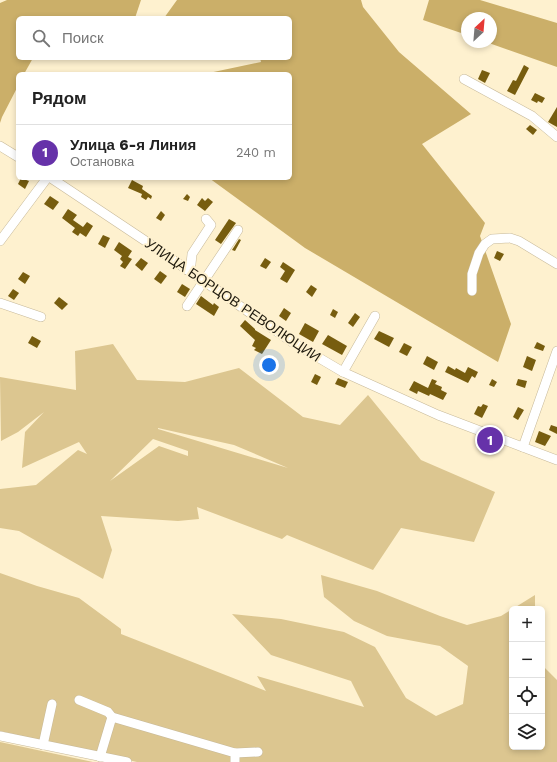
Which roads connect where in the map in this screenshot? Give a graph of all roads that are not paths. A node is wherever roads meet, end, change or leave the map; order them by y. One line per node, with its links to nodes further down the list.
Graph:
1 (464, 79): 2 (street)
2 (557, 137)
3 (0, 146): 4 (street)
4 (16, 156)
5 (46, 180): 9 (street)
6 (54, 180): 11 (street, УЛИЦА БОРЦОВ РЕВОЛЮЦИИ)
7 (206, 219): 11 (street)
8 (238, 230): 12 (street)
9 (0, 241)
10 (557, 264): 13 (street)
11 (187, 270): 12 (street, УЛИЦА БОРЦОВ РЕВОЛЮЦИИ)
12 (204, 282): 15 (street); 19 (street, УЛИЦА БОРЦОВ РЕВОЛЮЦИИ)
13 (472, 291)
14 (0, 302): 17 (street)
15 (188, 306)
16 (375, 316): 19 (street)
17 (41, 317)
18 (557, 350): 20 (street)
19 (343, 372): 20 (street, УЛИЦА БОРЦОВ РЕВОЛЮЦИИ)
20 (523, 447): 21 (street, УЛИЦА БОРЦОВ РЕВОЛЮЦИИ)
21 (557, 460)
22 (78, 700): 24 (street)
23 (52, 704): 26 (street)
24 (112, 717): 28 (street); 29 (street)
25 (0, 736): 26 (street)
26 (43, 745): 28 (street)
27 (258, 752): 29 (street)
28 (100, 757): 30 (street)
29 (235, 757)
30 (127, 762)

